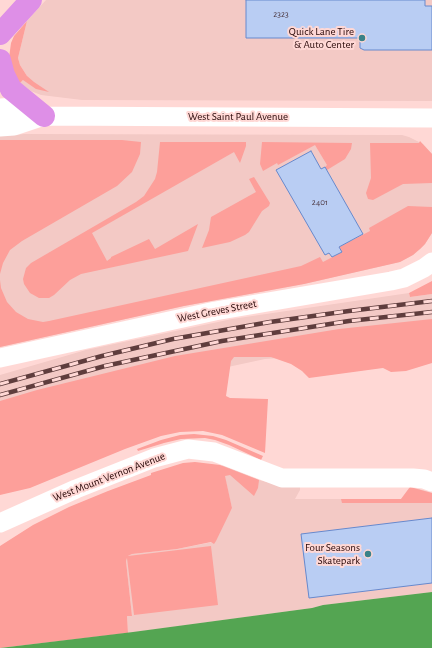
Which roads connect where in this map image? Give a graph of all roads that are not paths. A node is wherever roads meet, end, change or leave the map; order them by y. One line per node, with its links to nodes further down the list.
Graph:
1 (31, 0): 2 (highway)
2 (0, 34)
3 (0, 60): 5 (highway)
4 (0, 108): 5 (street, West Saint Paul Avenue)
5 (44, 116): 6 (street, West Saint Paul Avenue); 7 (street, West Saint Paul Avenue)
6 (432, 118)
7 (0, 127)
8 (432, 262): 9 (street, West Greves Street)
9 (0, 358)
10 (432, 482): 11 (street, West Mount Vernon Avenue)
11 (0, 523)

